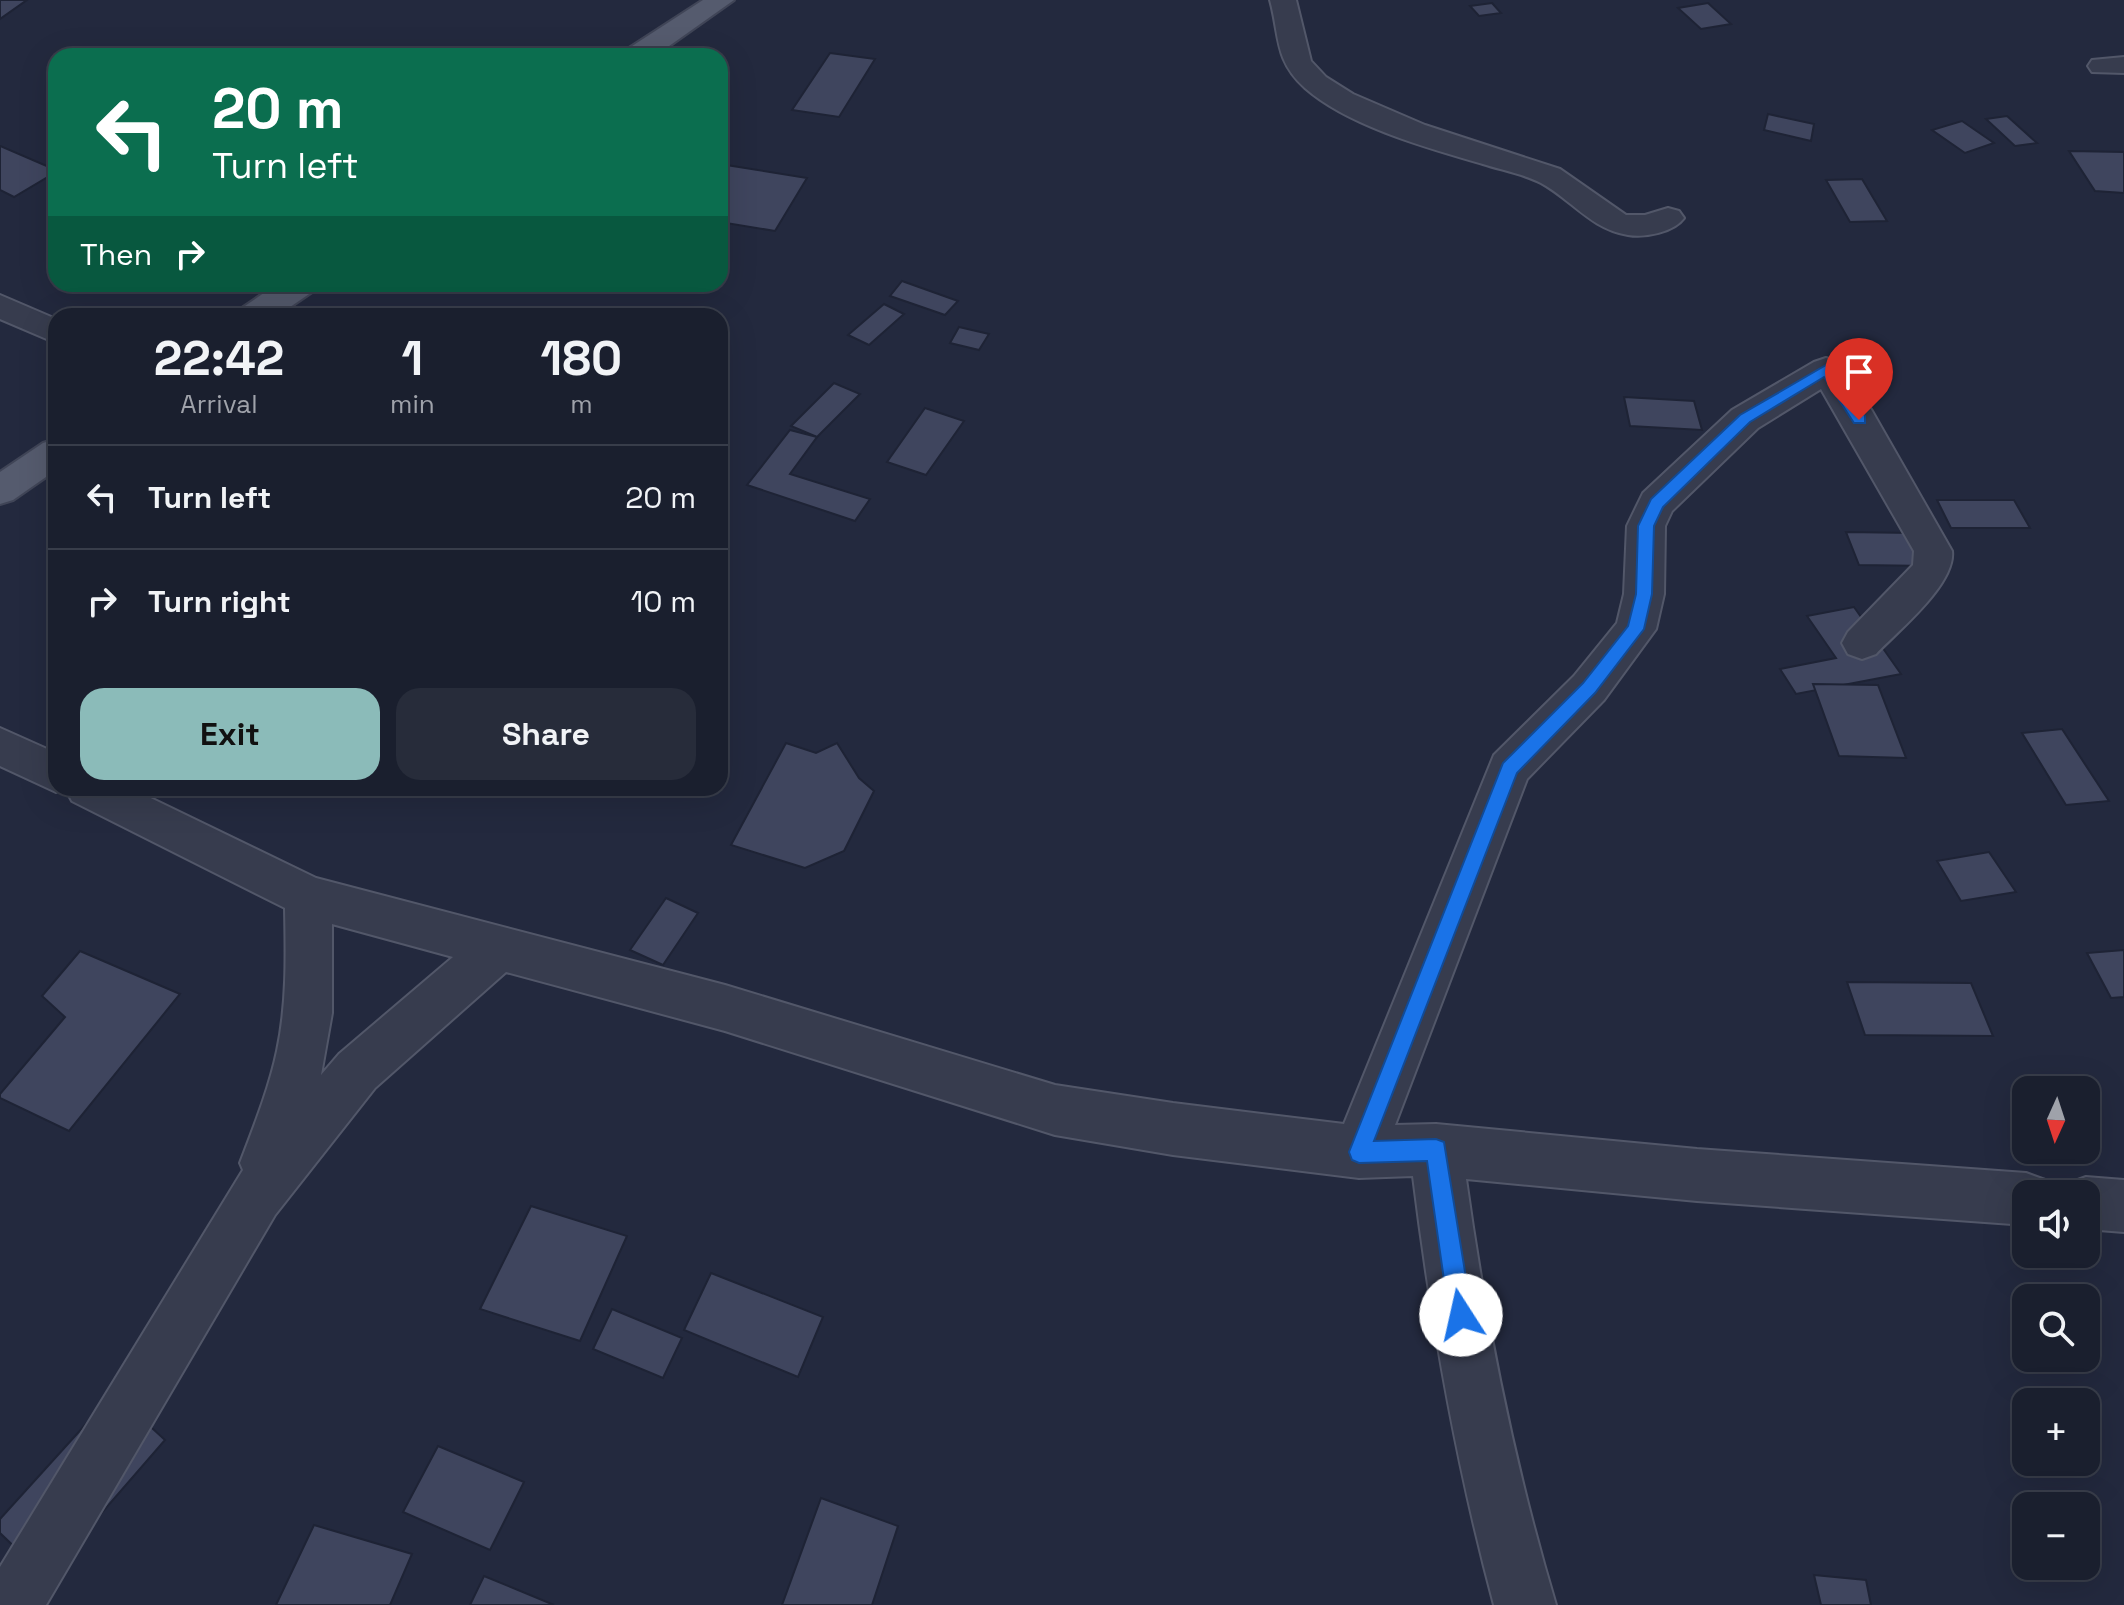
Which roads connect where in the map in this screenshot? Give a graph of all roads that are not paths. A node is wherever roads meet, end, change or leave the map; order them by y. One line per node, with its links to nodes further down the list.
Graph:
1 (721, 0): 3 (main road)
2 (1283, 0): 4 (street)
3 (648, 48)
4 (1668, 218)
5 (288, 292): 7 (main road)
6 (0, 306): 8 (street)
7 (266, 308)
8 (48, 328)
9 (48, 457): 10 (main road)
10 (0, 490)
11 (1862, 643): 18 (street)
12 (0, 746): 13 (street)
13 (48, 769)
14 (103, 796): 15 (street)
15 (308, 897): 16 (street); 19 (street)
16 (497, 949): 18 (street); 19 (street)
17 (1436, 1150): 18 (street); 20 (street); 24 (street)
18 (1359, 1152)
19 (256, 1196): 23 (street)
20 (2012, 1198)
21 (2100, 1204): 22 (street)
22 (2124, 1206)
23 (12, 1605)
24 (1525, 1605)

